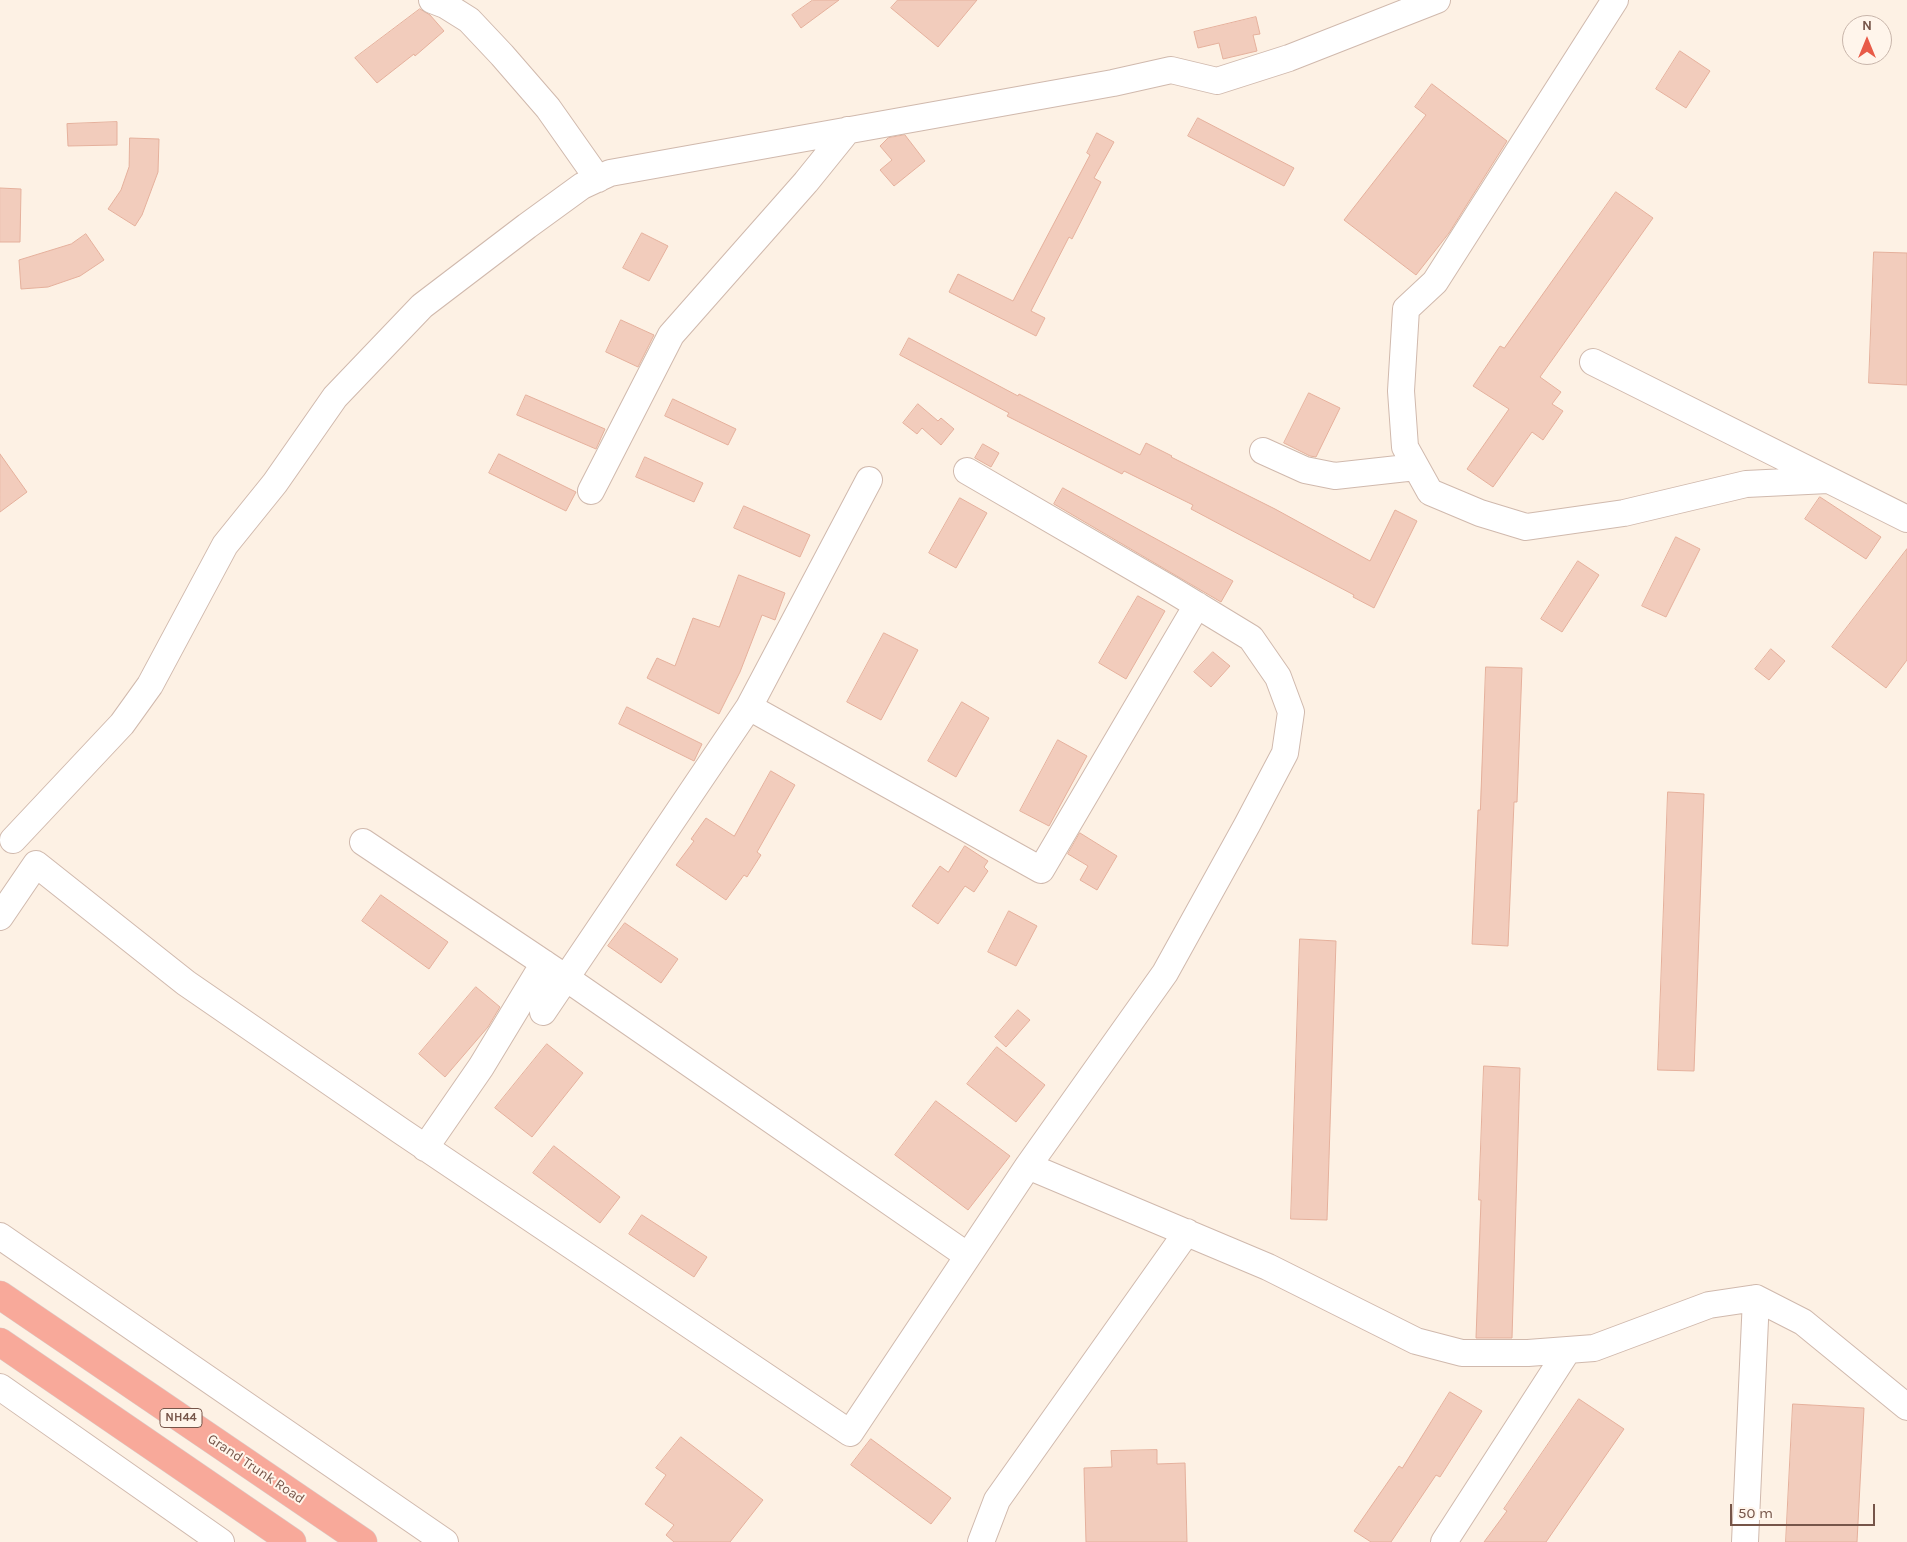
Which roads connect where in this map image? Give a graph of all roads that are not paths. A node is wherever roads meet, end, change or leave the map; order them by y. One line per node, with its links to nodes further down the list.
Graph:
1 (432, 0): 5 (street)
2 (1437, 0): 4 (street)
3 (1615, 0): 8 (street)
4 (848, 130): 5 (street); 12 (street)
5 (598, 179): 16 (street)
6 (1593, 362): 11 (street)
7 (1263, 451): 8 (street)
8 (1416, 467): 11 (street)
9 (967, 471): 14 (street)
10 (869, 480): 15 (street)
11 (1828, 480): 13 (street)
12 (591, 491)
13 (1907, 519)
14 (1197, 605): 15 (street); 24 (street)
15 (749, 707): 21 (street)
16 (7, 833): 18 (street)
17 (363, 842): 20 (street)
18 (36, 864): 19 (street); 23 (street)
19 (0, 916)
20 (544, 964): 21 (street); 23 (street)
21 (566, 978): 22 (street); 27 (street)
22 (543, 1012)
23 (425, 1148): 27 (street)
24 (1028, 1166): 25 (street); 27 (street)
25 (1187, 1232): 31 (street); 38 (street)
26 (0, 1236): 37 (street)
27 (968, 1256)
28 (0, 1295): 36 (highway, Grand Trunk Road / NH44)
29 (1756, 1298): 31 (street); 33 (street); 40 (street)
30 (0, 1342): 35 (highway, NH44)
31 (1568, 1350): 39 (street)
32 (0, 1387): 34 (street)
33 (1907, 1408)
34 (221, 1542)
35 (292, 1542)
36 (362, 1542)
37 (445, 1542)
38 (981, 1542)
39 (1444, 1542)
40 (1745, 1542)

